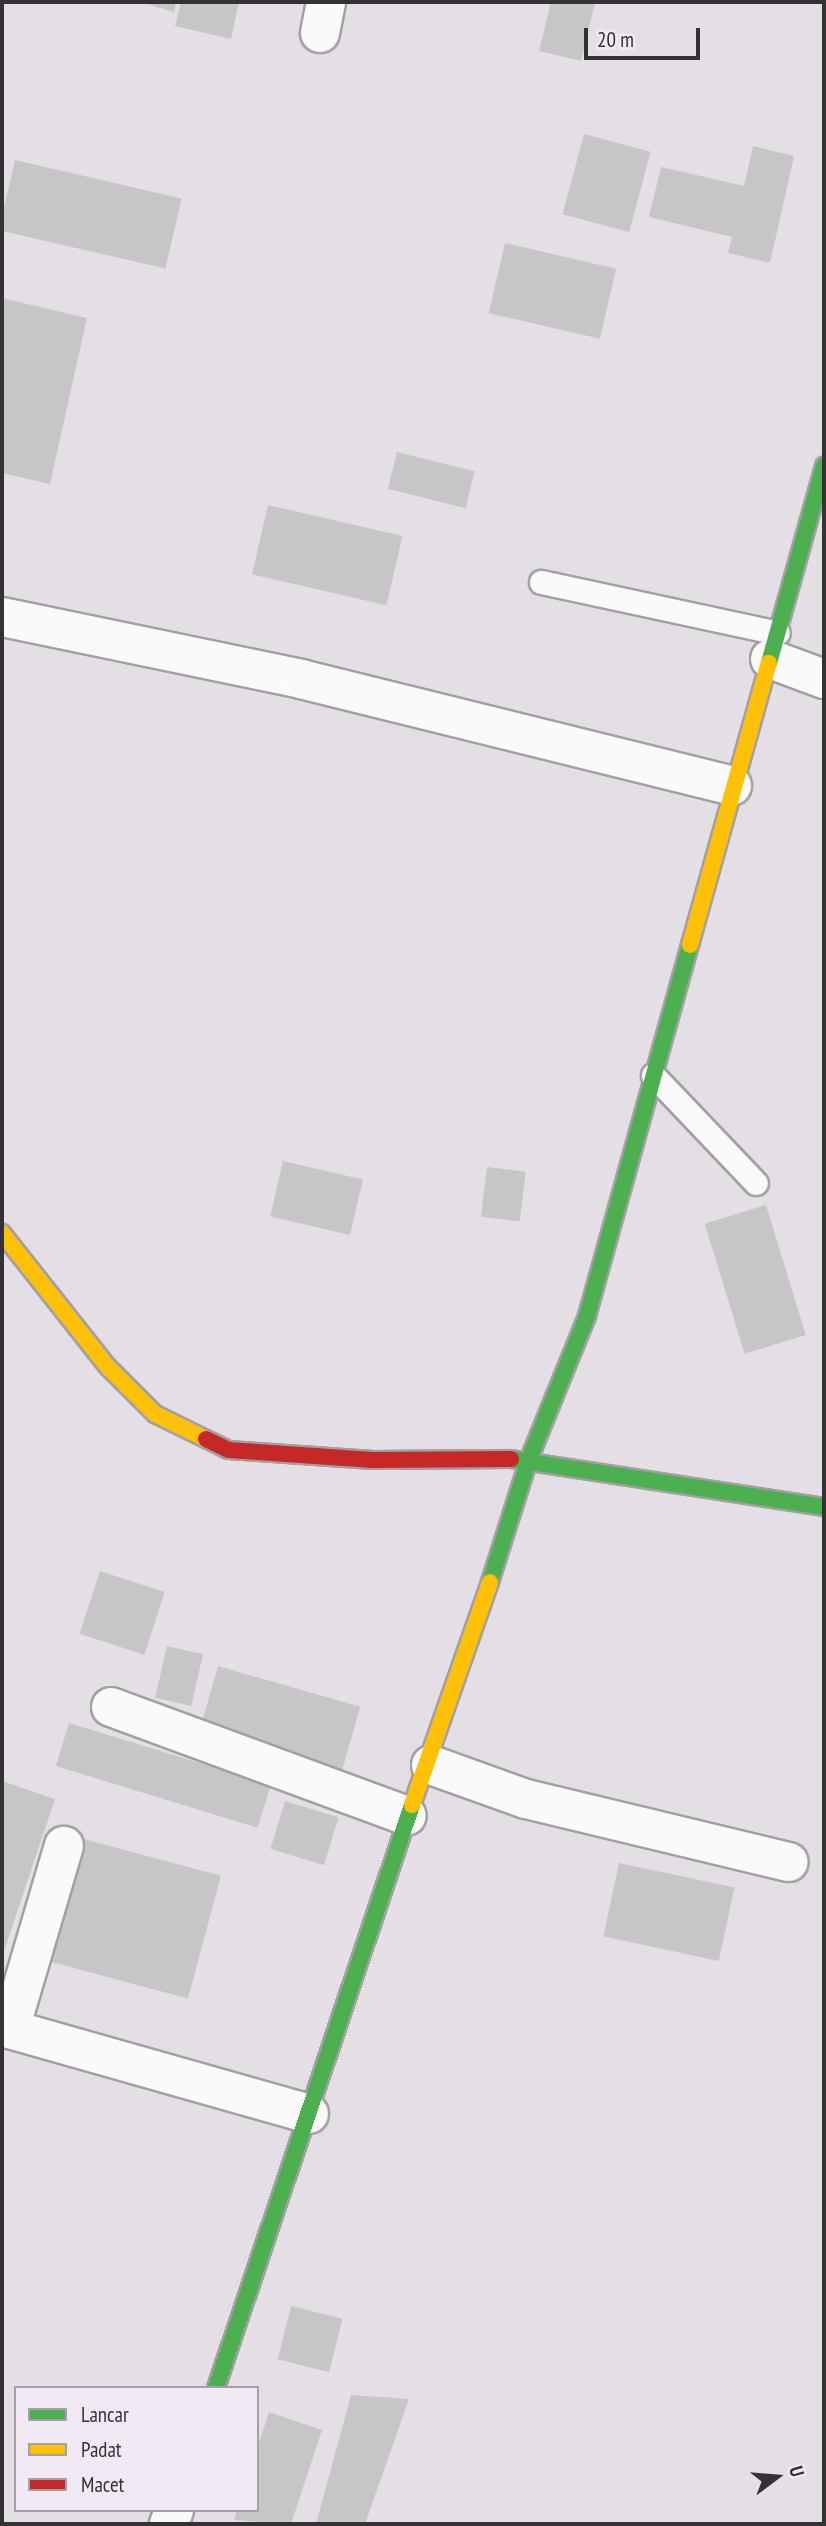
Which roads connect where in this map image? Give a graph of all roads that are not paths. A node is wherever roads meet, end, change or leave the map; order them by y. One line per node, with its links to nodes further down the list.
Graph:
1 (824, 466): 4 (street)
2 (541, 582): 4 (lane)
3 (2, 617): 6 (street)
4 (774, 646): 5 (street); 6 (street)
5 (824, 679)
6 (732, 786): 7 (street)
7 (653, 1075): 8 (lane); 10 (street)
8 (757, 1183)
9 (2, 1233): 10 (street)
10 (529, 1459): 11 (street); 13 (street)
11 (824, 1507)
12 (111, 1707): 14 (street)
13 (432, 1765): 14 (street); 16 (street)
14 (407, 1816): 18 (street)
15 (64, 1846): 17 (street)
16 (789, 1862)
17 (6, 2028): 18 (street)
18 (309, 2114): 19 (street)
19 (217, 2386)

